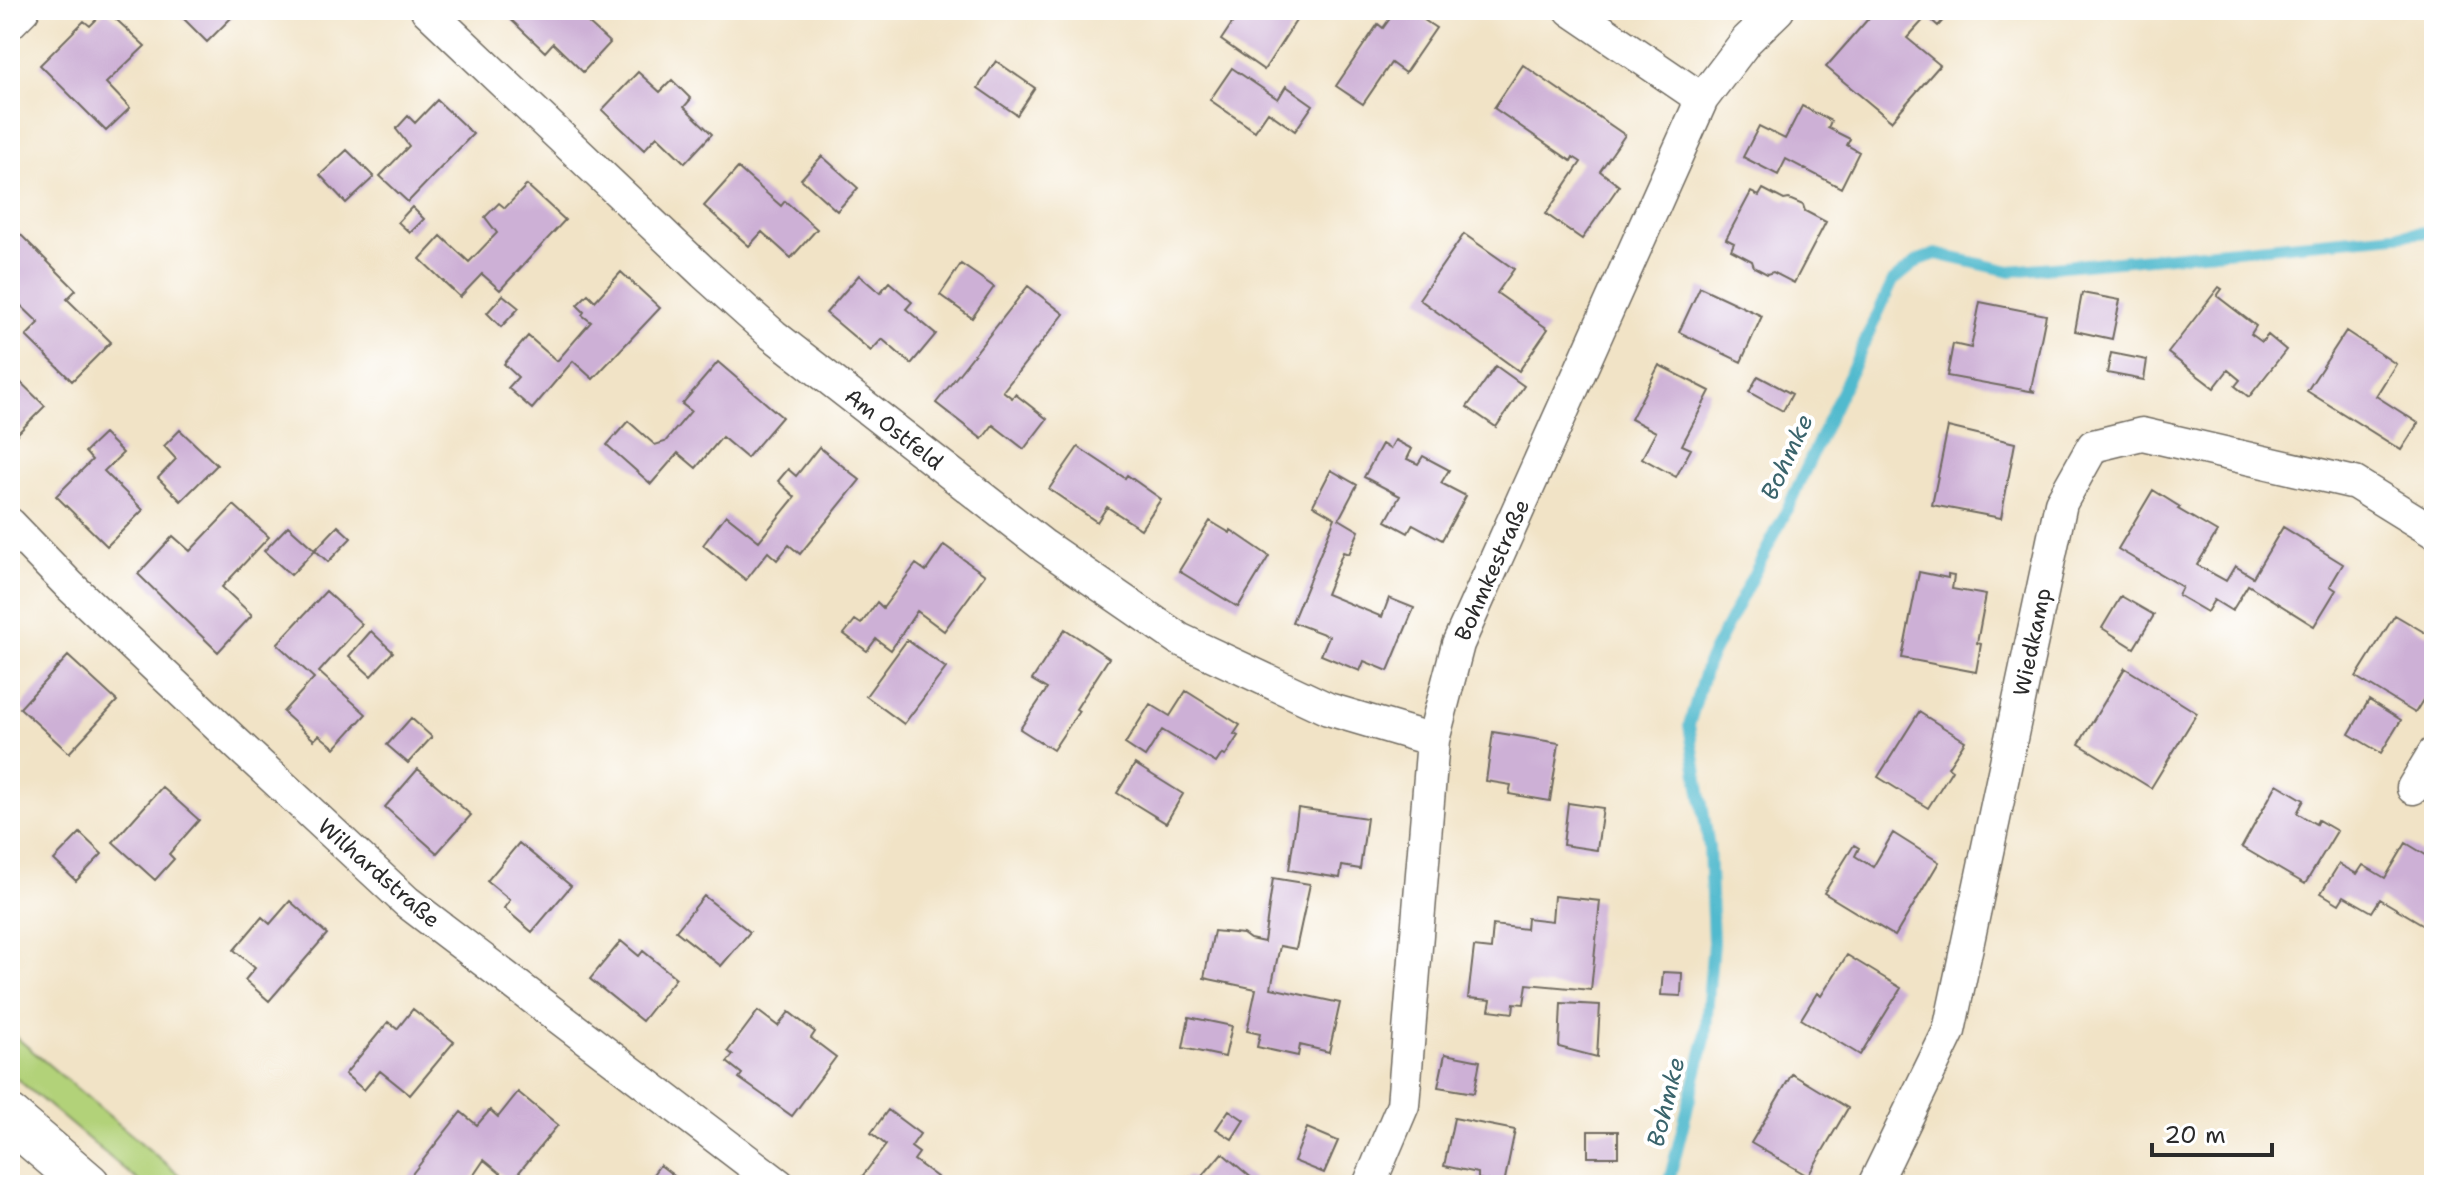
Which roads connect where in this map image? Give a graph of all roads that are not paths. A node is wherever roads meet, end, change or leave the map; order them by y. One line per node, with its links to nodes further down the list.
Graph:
1 (23, 10): 5 (street)
2 (427, 10): 9 (street, Am Ostfeld)
3 (1571, 10): 6 (street)
4 (1778, 10): 6 (street, Bohmkestraße)
5 (10, 23)
6 (1702, 99): 9 (street, Bohmkestraße)
7 (10, 524): 14 (street, Wilhardstraße)
8 (2434, 532): 16 (street, Wiedkamp)
9 (1433, 740): 15 (street, Bohmkestraße)
10 (2434, 753): 11 (street)
11 (2413, 788)
12 (10, 1118): 13 (main road)
13 (88, 1185)
14 (779, 1185)
15 (1369, 1185)
16 (1874, 1185)

